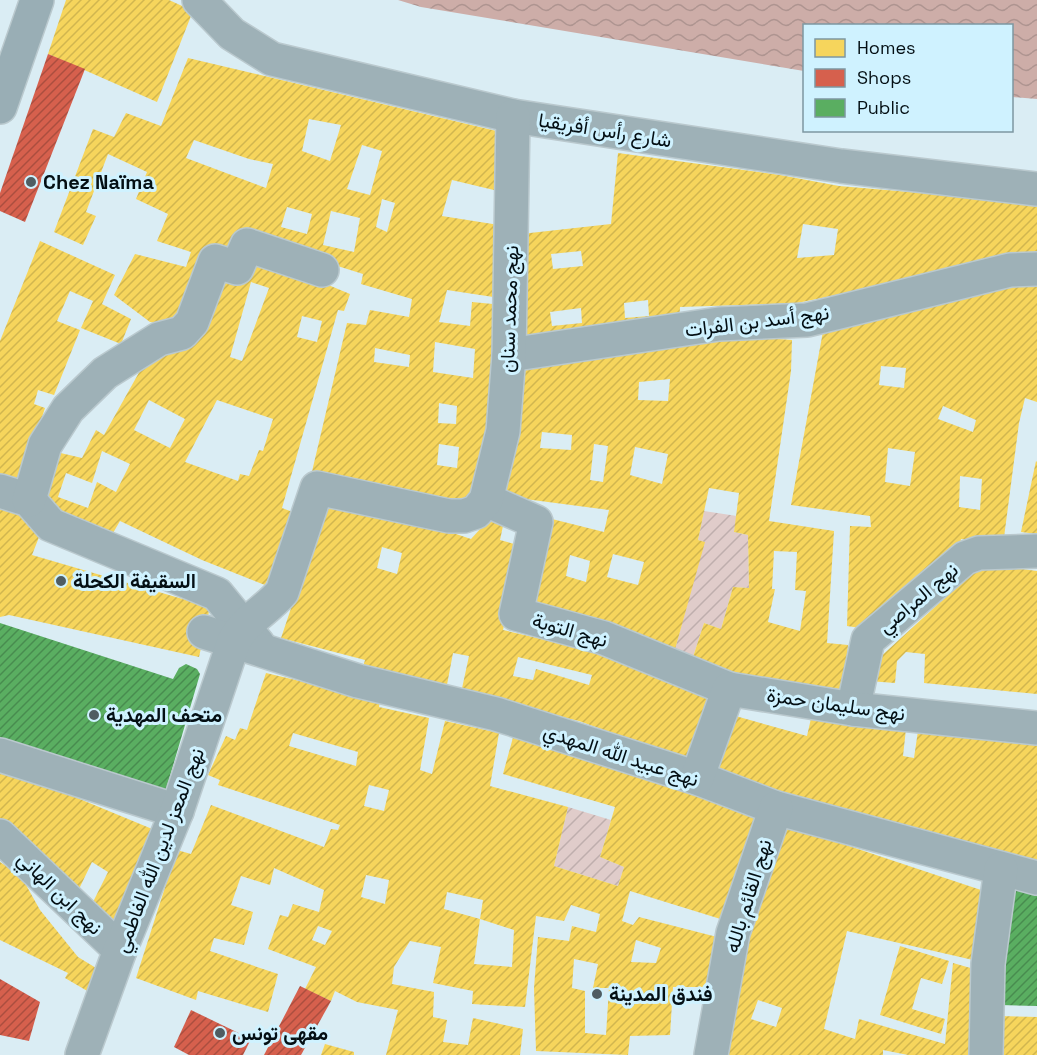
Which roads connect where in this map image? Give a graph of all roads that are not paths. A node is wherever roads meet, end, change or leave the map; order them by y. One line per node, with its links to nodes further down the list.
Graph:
1 (37, 0): 3 (street)
2 (199, 0): 4 (street, شارع رأس أفريقيا)
3 (0, 107)
4 (513, 116): 5 (street, شارع رأس أفريقيا); 8 (street, نهج محمد سنان)
5 (1037, 189)
6 (1037, 269): 8 (street, نهج أسد بن الفرات)
7 (322, 270): 9 (street)
8 (509, 355): 10 (street, نهج محمد سنان)
9 (14, 495): 12 (street)
10 (486, 500): 12 (street); 13 (street, نهج التوبة)
11 (1037, 551): 14 (street, نهج المراصي)
12 (237, 637): 17 (street, نهج عبيد الله المهدي); 19 (street, نهج المعز لدين الله الفاطمي)
13 (729, 689): 14 (street, نهج سليمان حمزة); 17 (street)
14 (852, 709): 15 (street, نهج سليمان حمزة)
15 (1037, 728)
16 (0, 755): 19 (street)
17 (697, 778): 18 (street, نهج عبيد الله المهدي)
18 (776, 808): 21 (street, نهج عبيد الله المهدي); 25 (street, نهج القائم بالله)
19 (177, 811): 23 (street, نهج المعز لدين الله الفاطمي)
20 (0, 836): 23 (street, نهج ابن الهاني)
21 (1001, 870): 22 (street, نهج عبيد الله المهدي); 26 (street)
22 (1037, 878)
23 (120, 950): 24 (street, نهج المعز لدين الله الفاطمي)
24 (82, 1055)
25 (711, 1055)
26 (986, 1055)

